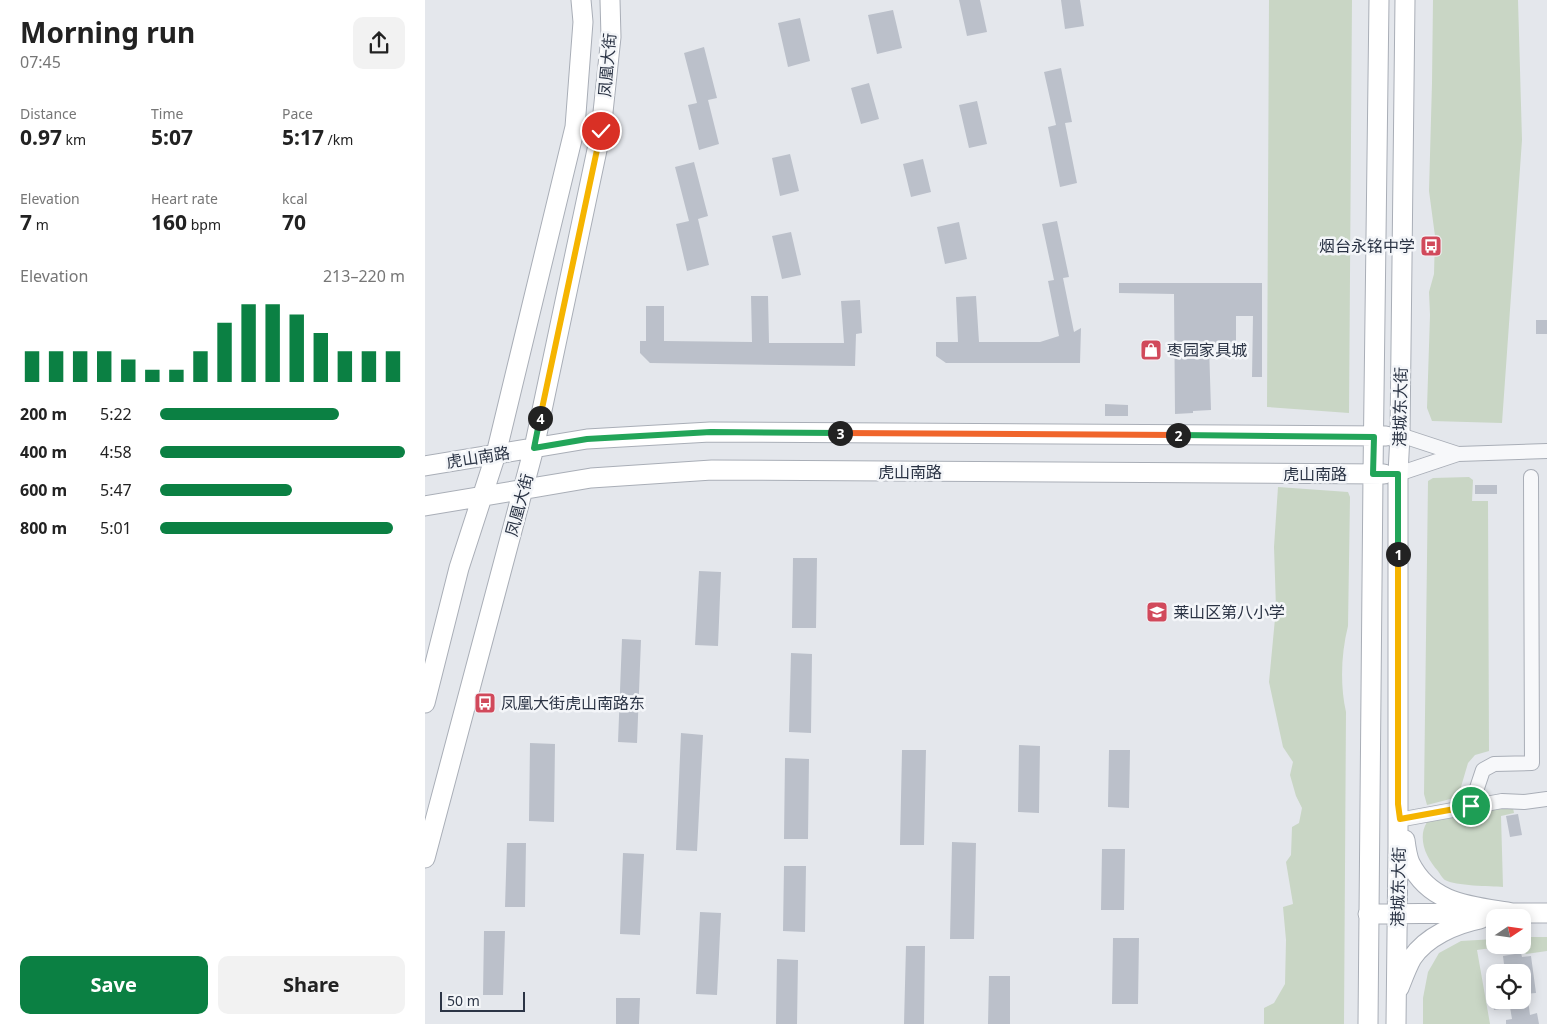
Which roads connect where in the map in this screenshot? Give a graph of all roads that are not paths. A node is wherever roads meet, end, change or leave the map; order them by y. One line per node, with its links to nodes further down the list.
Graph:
1 (581, 0): 9 (main road, 凤凰大街)
2 (609, 0): 7 (main road, 凤凰大街)
3 (1379, 0): 6 (main road, 港城东大街)
4 (1405, 0): 5 (main road, 港城东大街)
5 (1400, 436): 6 (main road, 虎山南路); 10 (street); 13 (main road, 港城东大街)
6 (1374, 437): 7 (main road, 虎山南路); 12 (main road, 港城东大街)
7 (534, 448): 9 (main road, 虎山南路); 15 (main road, 凤凰大街)
8 (1547, 451): 10 (street)
9 (496, 454): 11 (main road, 虎山南路); 16 (main road, 凤凰大街)
10 (1458, 454): 13 (street)
11 (425, 466)
12 (1373, 474): 13 (main road, 虎山南路); 15 (main road, 虎山南路); 27 (main road, 港城东大街)
13 (1398, 474): 21 (main road, 港城东大街)
14 (1531, 477): 20 (street)
15 (523, 489): 16 (main road, 虎山南路); 22 (main road, 凤凰大街)
16 (483, 496): 17 (main road, 虎山南路); 18 (main road, 凤凰大街)
17 (425, 506)
18 (425, 703)
19 (1547, 799): 20 (street)
20 (1471, 806): 21 (street)
21 (1399, 815): 23 (main road); 24 (main road, 港城东大街)
22 (425, 858)
23 (1487, 909)
24 (1398, 913): 27 (main road); 28 (main road); 30 (main road, 港城东大街)
25 (1531, 913): 26 (main road)
26 (1547, 913)
27 (1368, 914): 31 (main road, 港城东大街)
28 (1486, 914)
29 (1486, 918): 30 (main road)
30 (1395, 996): 32 (main road, 港城东大街)
31 (1368, 1024)
32 (1396, 1024)

